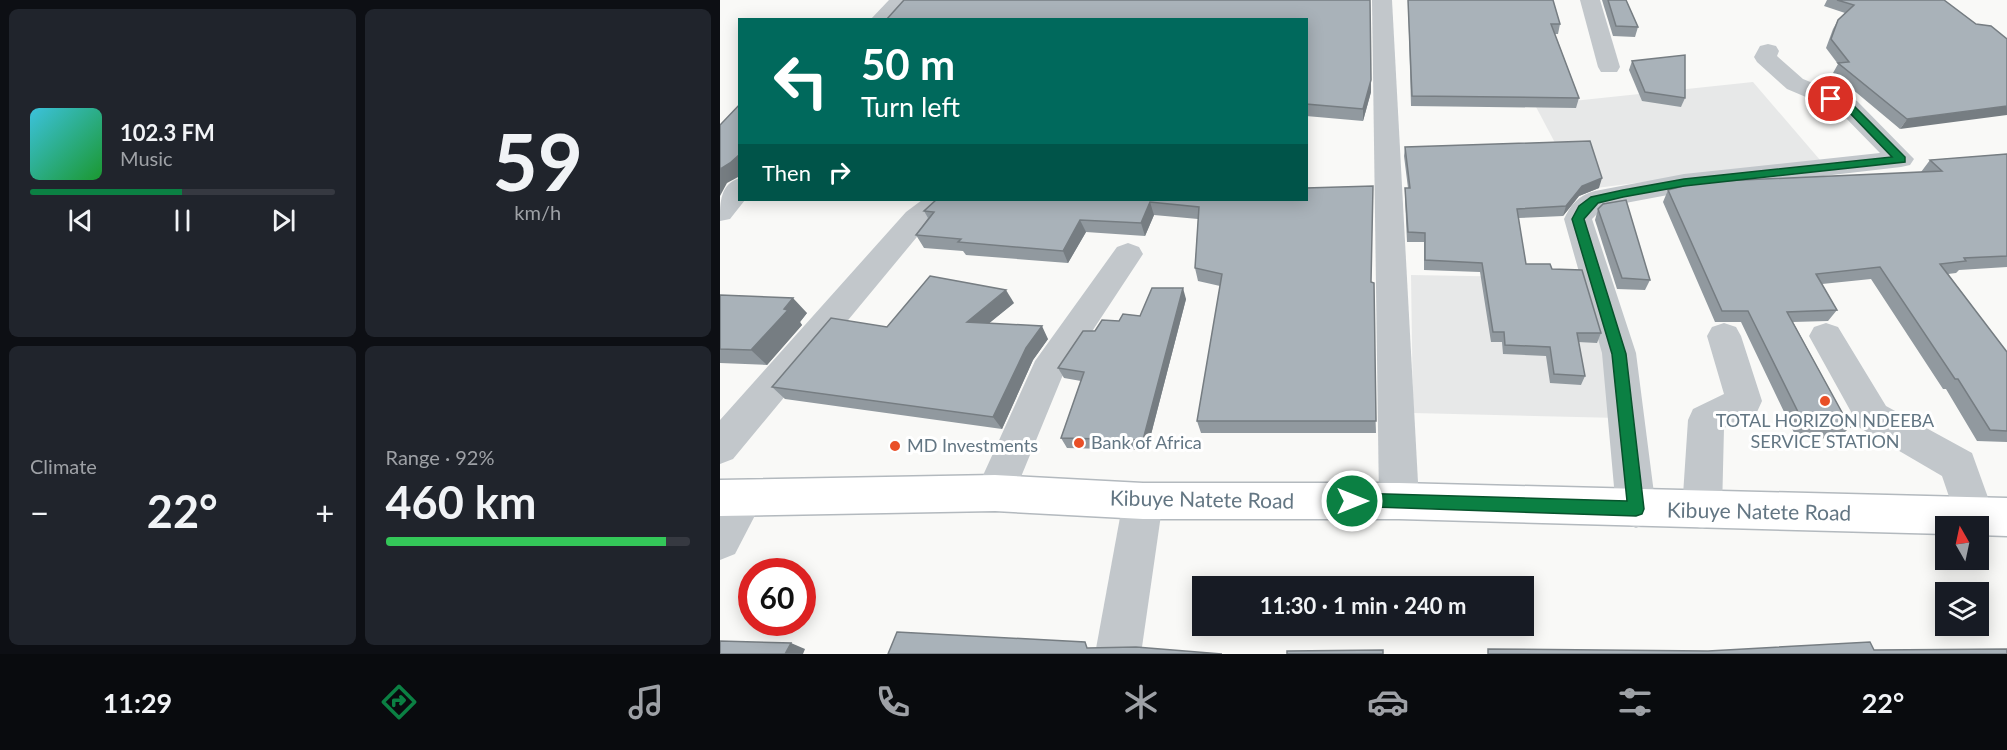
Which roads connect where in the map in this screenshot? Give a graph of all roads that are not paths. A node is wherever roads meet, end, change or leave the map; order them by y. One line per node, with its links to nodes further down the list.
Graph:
1 (900, 0): 4 (street)
2 (1383, 0): 17 (street)
3 (1590, 0): 6 (street)
4 (882, 18)
5 (1768, 51): 18 (street)
6 (1609, 67)
7 (738, 190): 9 (street)
8 (938, 201): 13 (street)
9 (720, 212)
10 (1128, 254): 14 (street)
11 (1724, 336): 19 (street)
12 (1826, 336): 20 (street)
13 (720, 447)
14 (995, 493): 15 (main road, Kibuye Natete Road); 16 (main road, Kibuye Natete Road)
15 (732, 498): 21 (street)
16 (1143, 501): 17 (main road, Kibuye Natete Road); 22 (street)
17 (1399, 501): 18 (main road, Kibuye Natete Road)
18 (1636, 509): 19 (main road, Kibuye Natete Road)
19 (1702, 510): 20 (main road, Kibuye Natete Road)
20 (1991, 517)
21 (720, 540)
22 (1118, 654)

